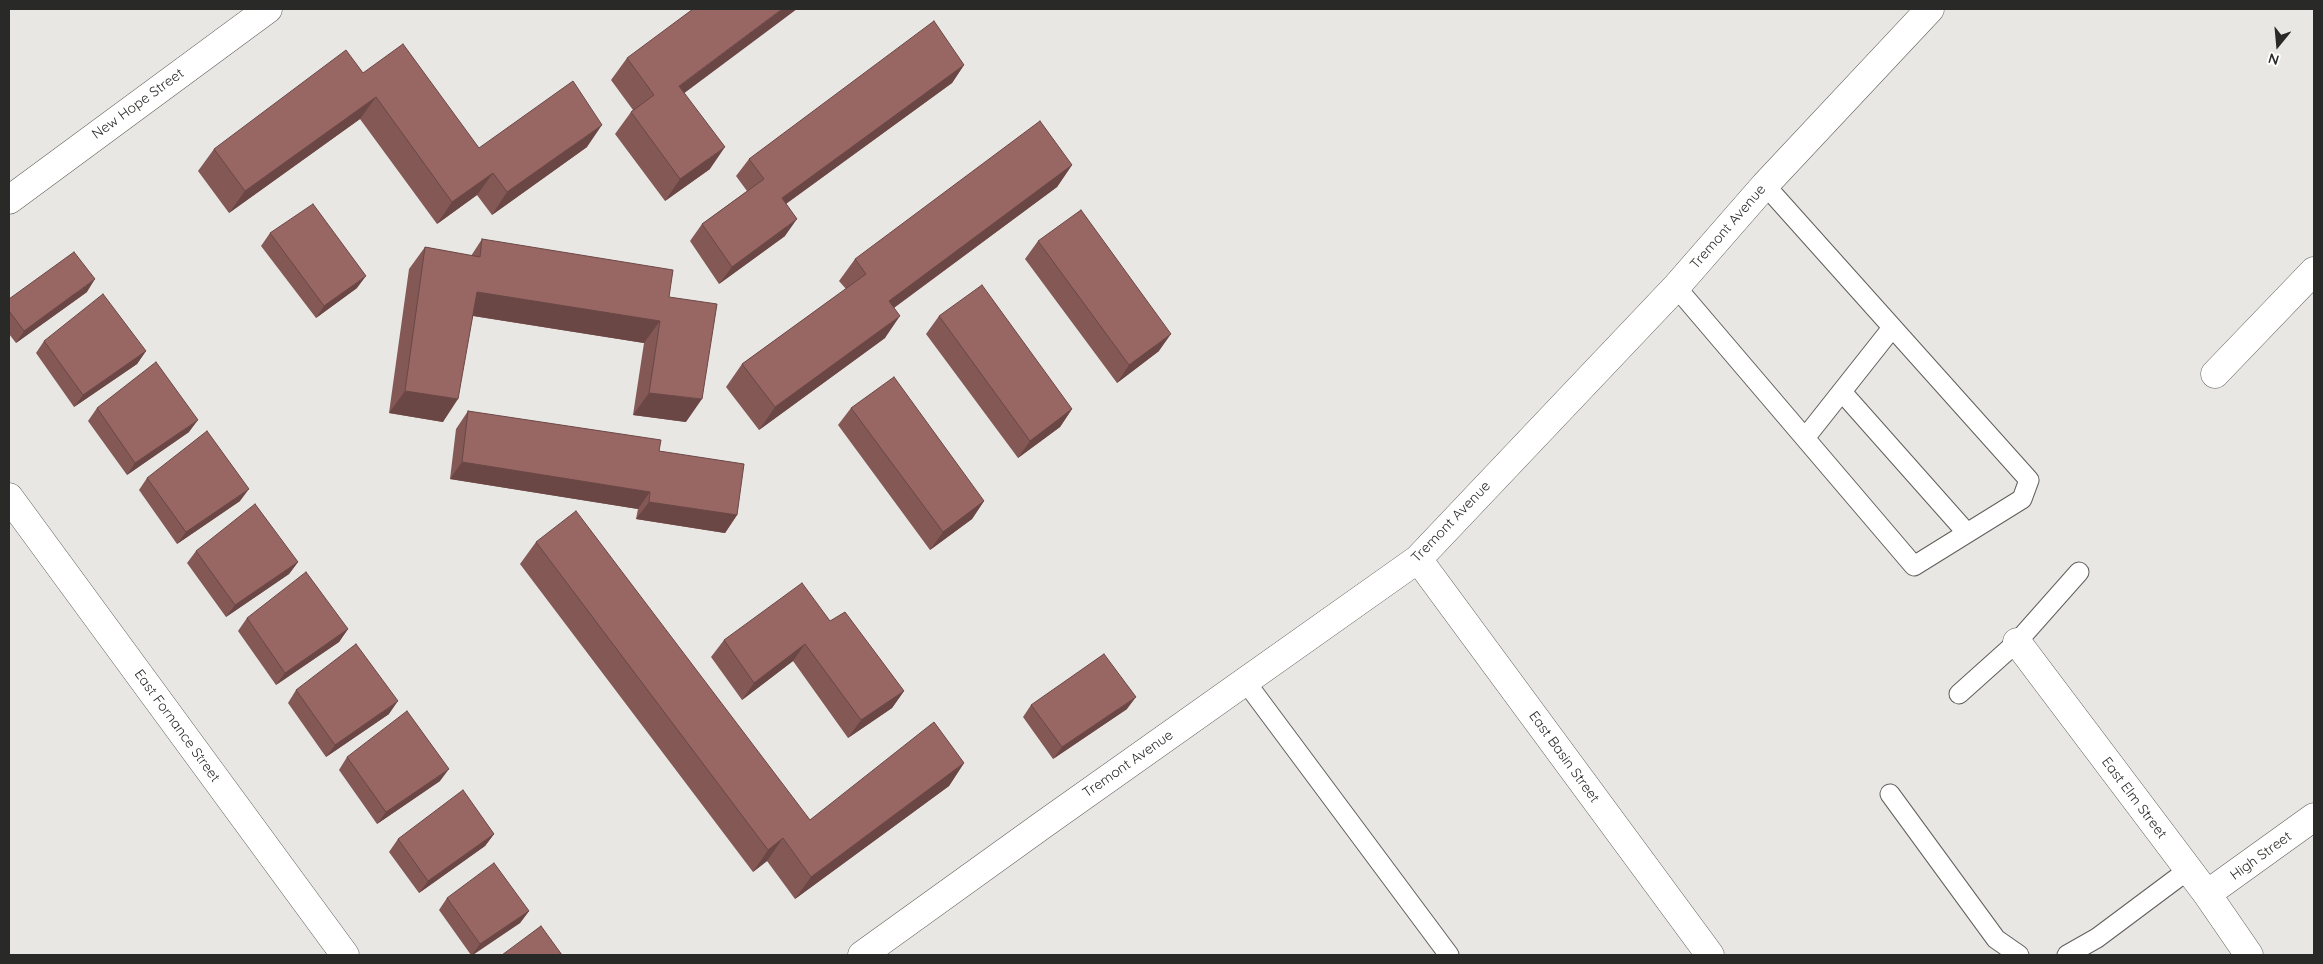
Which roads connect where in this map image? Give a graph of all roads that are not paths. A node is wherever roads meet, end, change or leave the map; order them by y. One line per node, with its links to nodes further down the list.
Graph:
1 (268, 9): 4 (street, New Hope Street)
2 (1930, 9): 3 (street, Tremont Avenue)
3 (1765, 185): 6 (street, Tremont Avenue); 7 (lane)
4 (9, 200)
5 (2314, 271): 8 (street)
6 (1676, 287): 10 (lane); 13 (street, Tremont Avenue)
7 (1892, 328): 9 (lane); 12 (lane)
8 (2215, 374)
9 (1842, 392): 10 (lane); 12 (lane)
10 (1805, 438): 12 (lane)
11 (9, 497): 22 (street, East Fornance Street)
12 (1967, 532)
13 (1418, 559): 16 (street, Tremont Avenue); 25 (street, East Basin Street)
14 (2079, 572): 15 (lane)
15 (2017, 642): 17 (lane); 20 (street, East Elm Street)
16 (1245, 681): 23 (street, Tremont Avenue); 24 (lane)
17 (1959, 694)
18 (1890, 794): 26 (lane)
19 (2314, 817): 21 (street, High Street)
20 (2188, 870): 21 (street, East Elm Street); 27 (lane)
21 (2207, 894): 28 (street, East Elm Street)
22 (345, 955)
23 (862, 955)
24 (1449, 955)
25 (1710, 955)
26 (2019, 955)
27 (2067, 955)
28 (2249, 955)

